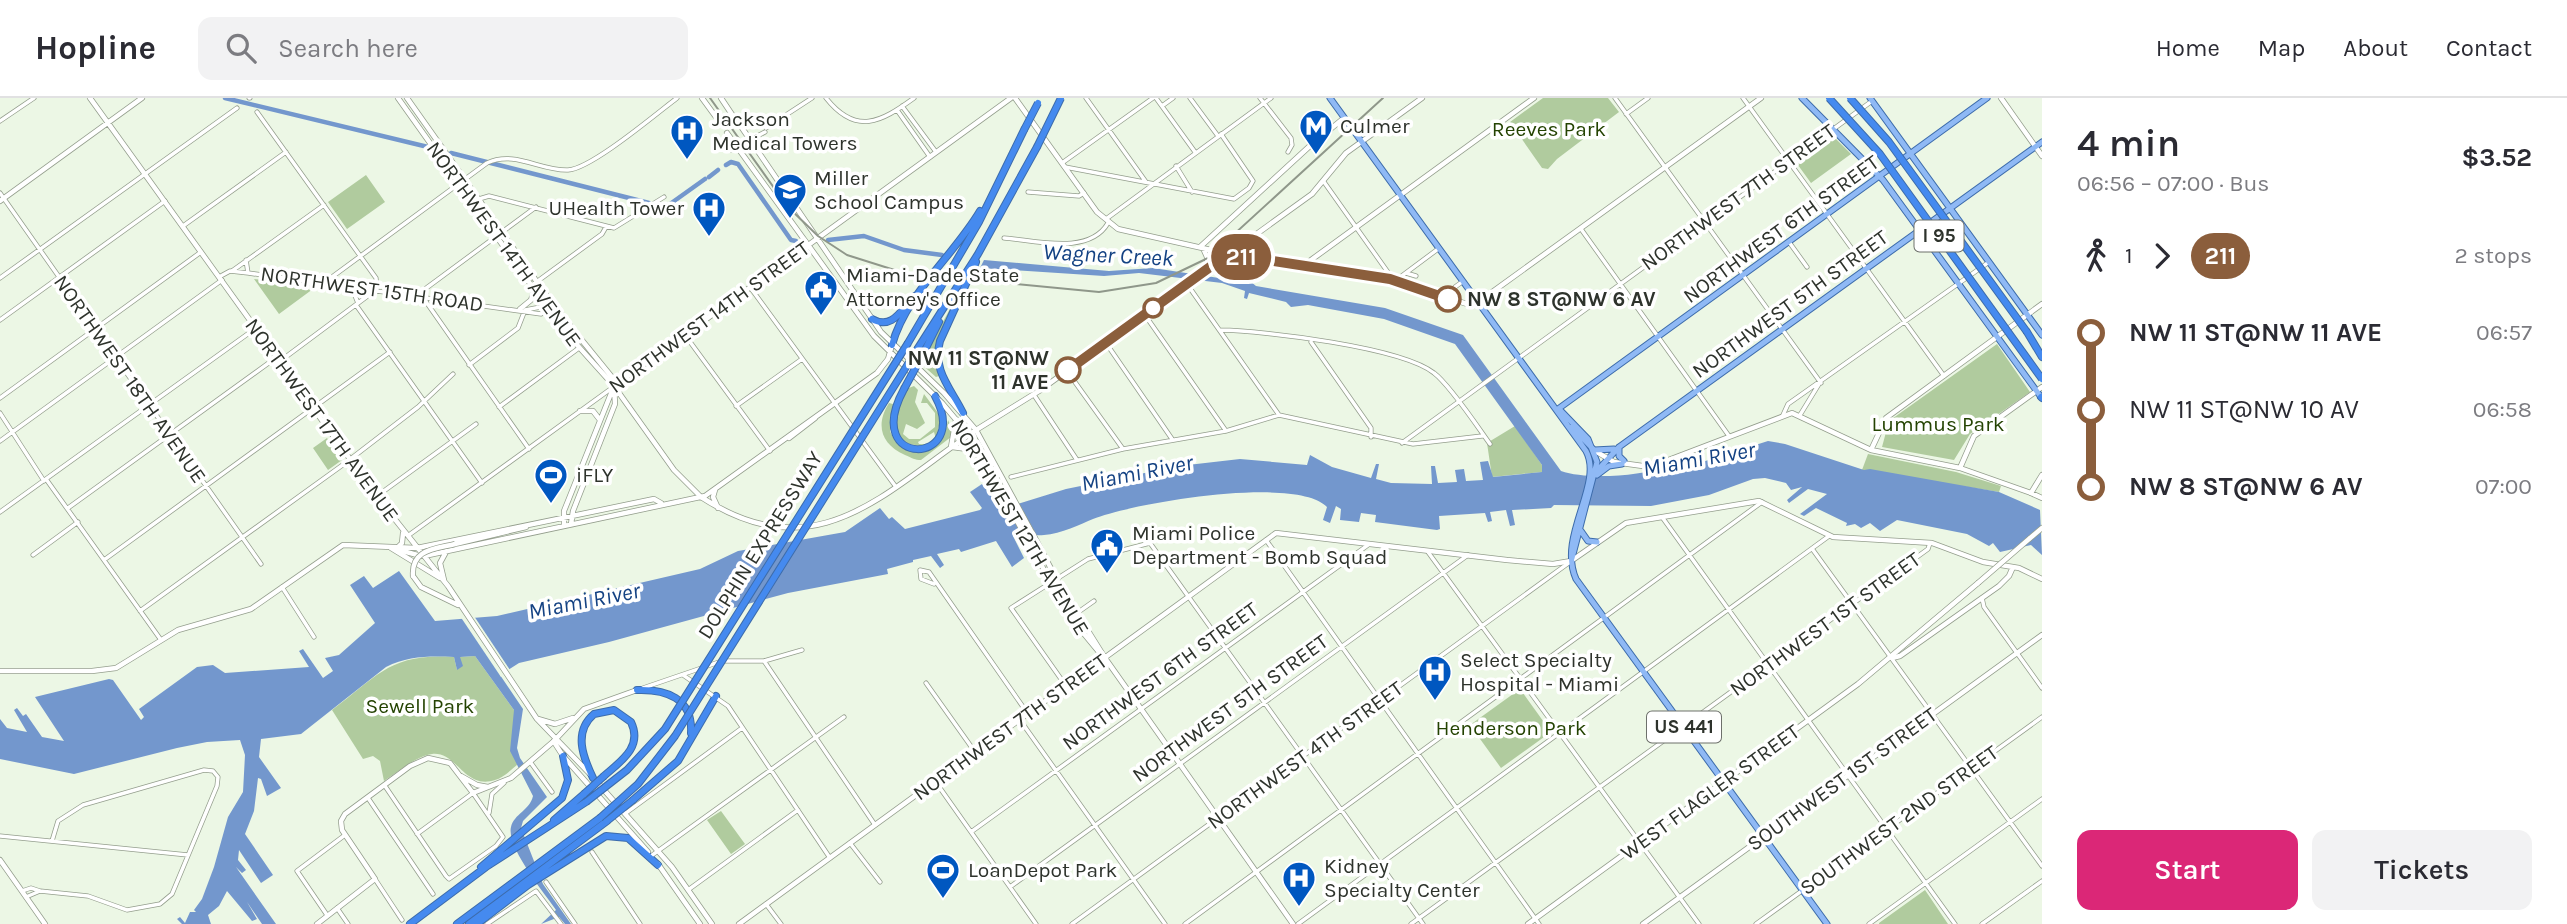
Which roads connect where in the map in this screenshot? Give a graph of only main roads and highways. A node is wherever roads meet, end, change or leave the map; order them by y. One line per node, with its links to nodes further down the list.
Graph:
1 (90, 98): 22 (main road, NORTHWEST 17TH AVENUE)
2 (142, 98): 22 (main road)
3 (398, 98): 46 (main road, NORTHWEST 14TH AVENUE)
4 (407, 98): 62 (main road, NORTHWEST 14TH AVENUE)
5 (702, 98): 23 (main road)
6 (721, 98): 20 (main road)
7 (1013, 98): 38 (main road, NORTHWEST 14TH STREET); 40 (main road)
8 (1061, 98): 42 (highway, DOLPHIN EXPRESSWAY, bridge)
9 (1330, 98): 21 (main road)
10 (1422, 98): 26 (main road, NORTHWEST 14TH AVENUE)
11 (1534, 98): 33 (main road)
12 (1761, 98): 48 (main road)
13 (1802, 98): 31 (main road)
14 (1829, 98): 61 (highway, I 95, bridge)
15 (1850, 98): 53 (highway, I 95, bridge)
16 (1987, 98): 29 (main road, NORTHWEST 6TH STREET)
17 (2001, 98): 28 (main road)
18 (1871, 99): 29 (main road)
19 (1040, 100): 32 (highway, DOLPHIN EXPRESSWAY, bridge)
20 (733, 116)
21 (1345, 118): 26 (main road); 37 (main road)
22 (108, 122): 34 (main road); 96 (main road, NORTHWEST 17TH AVENUE)
23 (721, 124)
24 (740, 125): 38 (main road, NORTHWEST 12TH AVENUE)
25 (727, 133): 39 (main road, NORTHWEST 12TH AVENUE)
26 (1361, 142): 33 (main road); 43 (main road, NORTHWEST 14TH AVENUE)
27 (2042, 142): 28 (main road, NORTHWEST 5TH STREET)
28 (2036, 147): 30 (main road); 35 (main road, NORTHWEST 5TH STREET)
29 (1912, 154): 31 (main road, NORTHWEST 6TH STREET); 35 (main road)
30 (2042, 156)
31 (1880, 176): 36 (main road); 65 (main road, NORTHWEST 6TH STREET)
32 (993, 188): 47 (highway); 125 (highway, DOLPHIN EXPRESSWAY, bridge)
33 (1399, 195): 44 (main road); 48 (main road)
34 (1, 197)
35 (1950, 208): 36 (main road, NORTHWEST 5TH STREET); 51 (main road)
36 (1920, 229): 55 (main road); 73 (main road, NORTHWEST 5TH STREET)
37 (1212, 236): 40 (main road); 41 (main road)
38 (816, 240): 39 (main road, NORTHWEST 14TH STREET); 52 (main road, NORTHWEST 12TH AVENUE)
39 (808, 245): 59 (main road, NORTHWEST 12TH AVENUE); 62 (main road, NORTHWEST 14TH STREET)
40 (1201, 247): 41 (main road); 45 (main road)
41 (1217, 250): 43 (main road)
42 (978, 254): 58 (highway, DOLPHIN EXPRESSWAY); 67 (highway)
43 (1228, 254): 44 (main road); 45 (main road, NORTHWEST 14TH AVENUE)
44 (1306, 267): 48 (main road)
45 (1205, 271): 70 (main road, NORTHWEST 14TH AVENUE)
46 (533, 288): 50 (main road); 62 (main road, NORTHWEST 14TH AVENUE)
47 (922, 290): 52 (highway); 56 (highway)
48 (1477, 303): 65 (main road)
49 (2042, 304): 51 (main road)
50 (523, 310)
51 (2027, 314): 54 (main road); 55 (main road)
52 (872, 319): 56 (main road, NORTHWEST 12TH AVENUE)
53 (2027, 332): 57 (highway, I 95); 60 (highway)
54 (2042, 335)
55 (1998, 336): 63 (main road); 75 (main road)
56 (892, 345): 59 (main road); 67 (main road, NORTHWEST 12TH AVENUE)
57 (2042, 350)
58 (920, 351): 64 (highway, bridge); 124 (highway, DOLPHIN EXPRESSWAY, bridge)
59 (890, 354): 64 (main road, NORTHWEST 12TH AVENUE); 82 (main road)
60 (2042, 357)
61 (2042, 379)
62 (614, 386): 68 (main road); 84 (main road, NORTHWEST 14TH AVENUE); 88 (main road)
63 (2041, 395): 80 (main road)
64 (935, 396): 67 (main road, NORTHWEST 12TH AVENUE)
65 (1558, 409): 69 (main road); 74 (main road)
66 (580, 411): 68 (main road)
67 (960, 416): 70 (main road, NORTHWEST 12TH AVENUE); 71 (main road, NORTHWEST 12TH AVENUE); 72 (main road)
68 (600, 420): 89 (main road)
69 (1564, 420): 74 (main road); 79 (main road)
70 (976, 430): 71 (main road, NORTHWEST 14TH AVENUE); 108 (main road, NORTHWEST 12TH AVENUE, bridge)
71 (969, 435): 72 (main road, NORTHWEST 14TH AVENUE); 76 (main road, NORTHWEST 12TH AVENUE)
72 (951, 447): 76 (main road); 87 (main road, NORTHWEST 14TH AVENUE)
73 (1619, 447): 74 (main road); 77 (main road, NORTHWEST 5TH STREET); 78 (main road)
74 (1594, 450): 77 (main road); 79 (main road)
75 (1871, 450): 78 (main road); 80 (main road)
76 (983, 458): 108 (main road, NORTHWEST 12TH AVENUE, bridge)
77 (1606, 458): 78 (main road); 79 (main road, NORTHWEST 5TH STREET)
78 (1623, 463): 79 (main road)
79 (1598, 465): 90 (main road); 90 (main road, NORTHWEST 5TH STREET)
80 (1960, 468): 83 (main road)
81 (2042, 475): 83 (main road)
82 (716, 490): 84 (main road); 87 (main road)
83 (2031, 493): 85 (main road)
84 (701, 497): 86 (main road); 87 (main road, NORTHWEST 14TH AVENUE)
85 (2042, 498)
86 (661, 503): 88 (main road); 92 (main road)
87 (719, 509)
88 (572, 516): 89 (main road); 92 (main road)
89 (564, 518): 91 (main road); 93 (main road)
90 (1580, 521): 95 (main road); 102 (main road)
91 (534, 524): 99 (main road); 106 (main road, bridge)
92 (571, 524): 93 (main road)
93 (564, 526): 100 (main road)
94 (2042, 528): 109 (main road, WEST FLAGLER STREET, bridge)
95 (1581, 530): 97 (main road); 102 (main road)
96 (405, 534): 98 (main road); 99 (main road, NORTHWEST 17TH AVENUE)
97 (1597, 542): 102 (main road); 103 (main road)
98 (394, 548): 99 (main road); 101 (main road); 105 (main road); 110 (main road)
99 (417, 548): 101 (main road, NORTHWEST 17TH AVENUE)
100 (446, 552): 101 (main road); 105 (main road)
101 (424, 556): 105 (main road, NORTHWEST 17TH AVENUE)
102 (1571, 561): 108 (main road, NORTHWEST 7TH STREET); 120 (main road, US 441)
103 (2012, 567): 104 (main road); 109 (main road, WEST FLAGLER STREET)
104 (2042, 579)
105 (444, 580): 106 (main road, NORTHWEST 17TH AVENUE)
106 (464, 611): 114 (main road, NORTHWEST 17TH AVENUE)
107 (2042, 635): 126 (main road, SOUTHWEST 1ST STREET)
108 (1105, 658): 140 (main road, NORTHWEST 7TH STREET); 141 (main road, NORTHWEST 12TH AVENUE)
109 (1892, 658): 120 (main road, WEST FLAGLER STREET)
110 (0, 671)
111 (637, 690): 113 (main road); 116 (highway)
112 (716, 696): 116 (highway)
113 (573, 718): 114 (main road); 115 (main road)
114 (537, 719): 115 (main road, NORTHWEST 17TH AVENUE)
115 (554, 741): 117 (main road, NORTHWEST 17TH AVENUE); 119 (main road, NORTHWEST 17TH AVENUE); 122 (main road)
116 (690, 741): 124 (highway, bridge)
117 (563, 756): 128 (main road, NORTHWEST 17TH AVENUE); 130 (highway)
118 (459, 774): 121 (main road); 123 (main road); 133 (main road)
119 (593, 778): 125 (highway, bridge); 139 (main road, NORTHWEST 17TH AVENUE)
120 (1724, 782): 126 (main road, US 441); 142 (main road, WEST FLAGLER STREET)
121 (477, 785): 122 (main road); 123 (main road)
122 (493, 787): 123 (main road)
123 (473, 793)
124 (603, 819): 129 (highway)
125 (541, 832): 130 (highway, DOLPHIN EXPRESSWAY)
126 (1763, 837): 143 (main road, SOUTHWEST 1ST STREET); 144 (main road, US 441)
127 (0, 860): 132 (main road)
128 (658, 864): 129 (highway); 138 (main road, NORTHWEST 17TH AVENUE)
129 (543, 868): 131 (highway); 135 (highway)
130 (465, 883): 134 (highway, DOLPHIN EXPRESSWAY)
131 (527, 883): 136 (highway); 137 (highway)
132 (45, 924)
133 (317, 924)
134 (410, 924)
135 (457, 924)
136 (469, 924)
137 (477, 924)
138 (700, 924)
139 (712, 924)
140 (739, 924)
141 (1296, 924)
142 (1528, 924)
143 (1643, 924)
144 (1827, 924)

